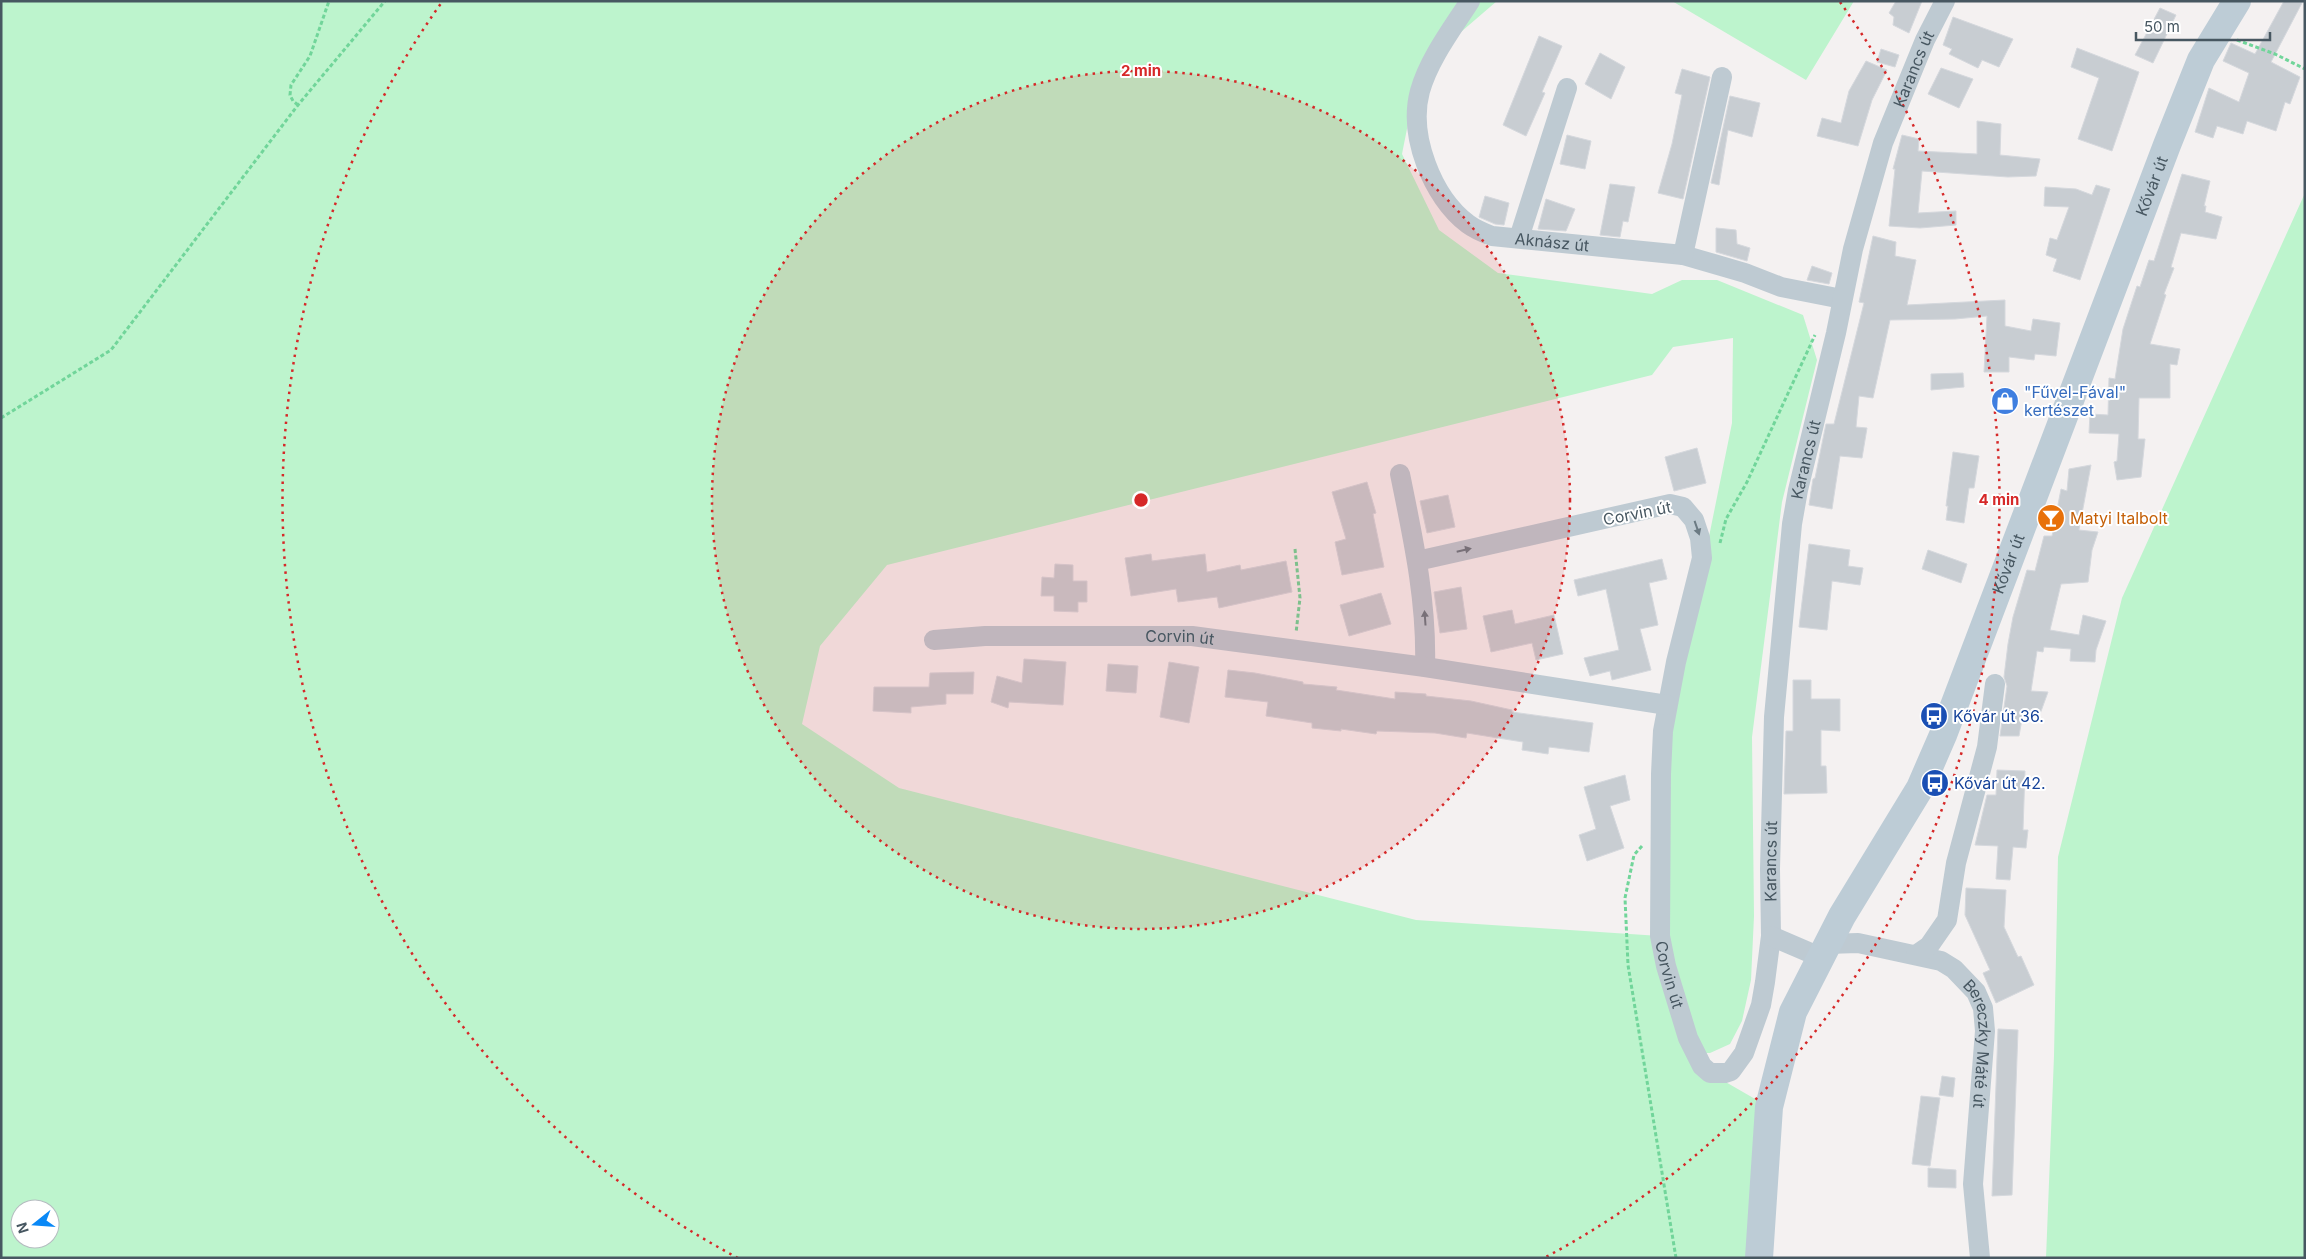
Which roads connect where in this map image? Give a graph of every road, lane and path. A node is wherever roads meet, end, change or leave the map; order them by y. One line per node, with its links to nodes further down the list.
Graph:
1 (329, 1): 10 (path)
2 (385, 1): 10 (path)
3 (1470, 1): 11 (street)
4 (1945, 1): 13 (street, Karancs út)
5 (2230, 3): 6 (main road, Kővár út)
6 (2218, 32): 7 (path); 27 (main road, Kővár út)
7 (2305, 69)
8 (1722, 77): 12 (street)
9 (1567, 88): 11 (street, Aknász út)
10 (298, 105): 15 (path)
11 (1519, 238): 12 (street, Aknász út)
12 (1683, 255): 13 (street, Aknász út)
13 (1842, 299): 26 (street, Karancs út)
14 (1818, 328): 19 (path)
15 (1, 418)
16 (1400, 474): 18 (street)
17 (1295, 549): 21 (path)
18 (1417, 561): 19 (street, Corvin út, one-way to 19); 22 (street, one-way to 18)
19 (1699, 572): 24 (street, Corvin út)
20 (934, 640): 21 (street, Corvin út)
21 (1291, 650): 22 (street, Corvin út)
22 (1425, 667): 24 (street, Corvin út)
23 (1995, 684): 28 (street)
24 (1667, 706): 25 (street, Corvin út)
25 (1660, 824): 26 (street, Corvin út); 29 (path)
26 (1771, 936): 27 (street)
27 (1823, 950): 28 (street, Bereczky Máté út); 30 (main road)
28 (1916, 955): 31 (street, Bereczky Máté út)
29 (1676, 1258)
30 (1759, 1258)
31 (1980, 1258)

